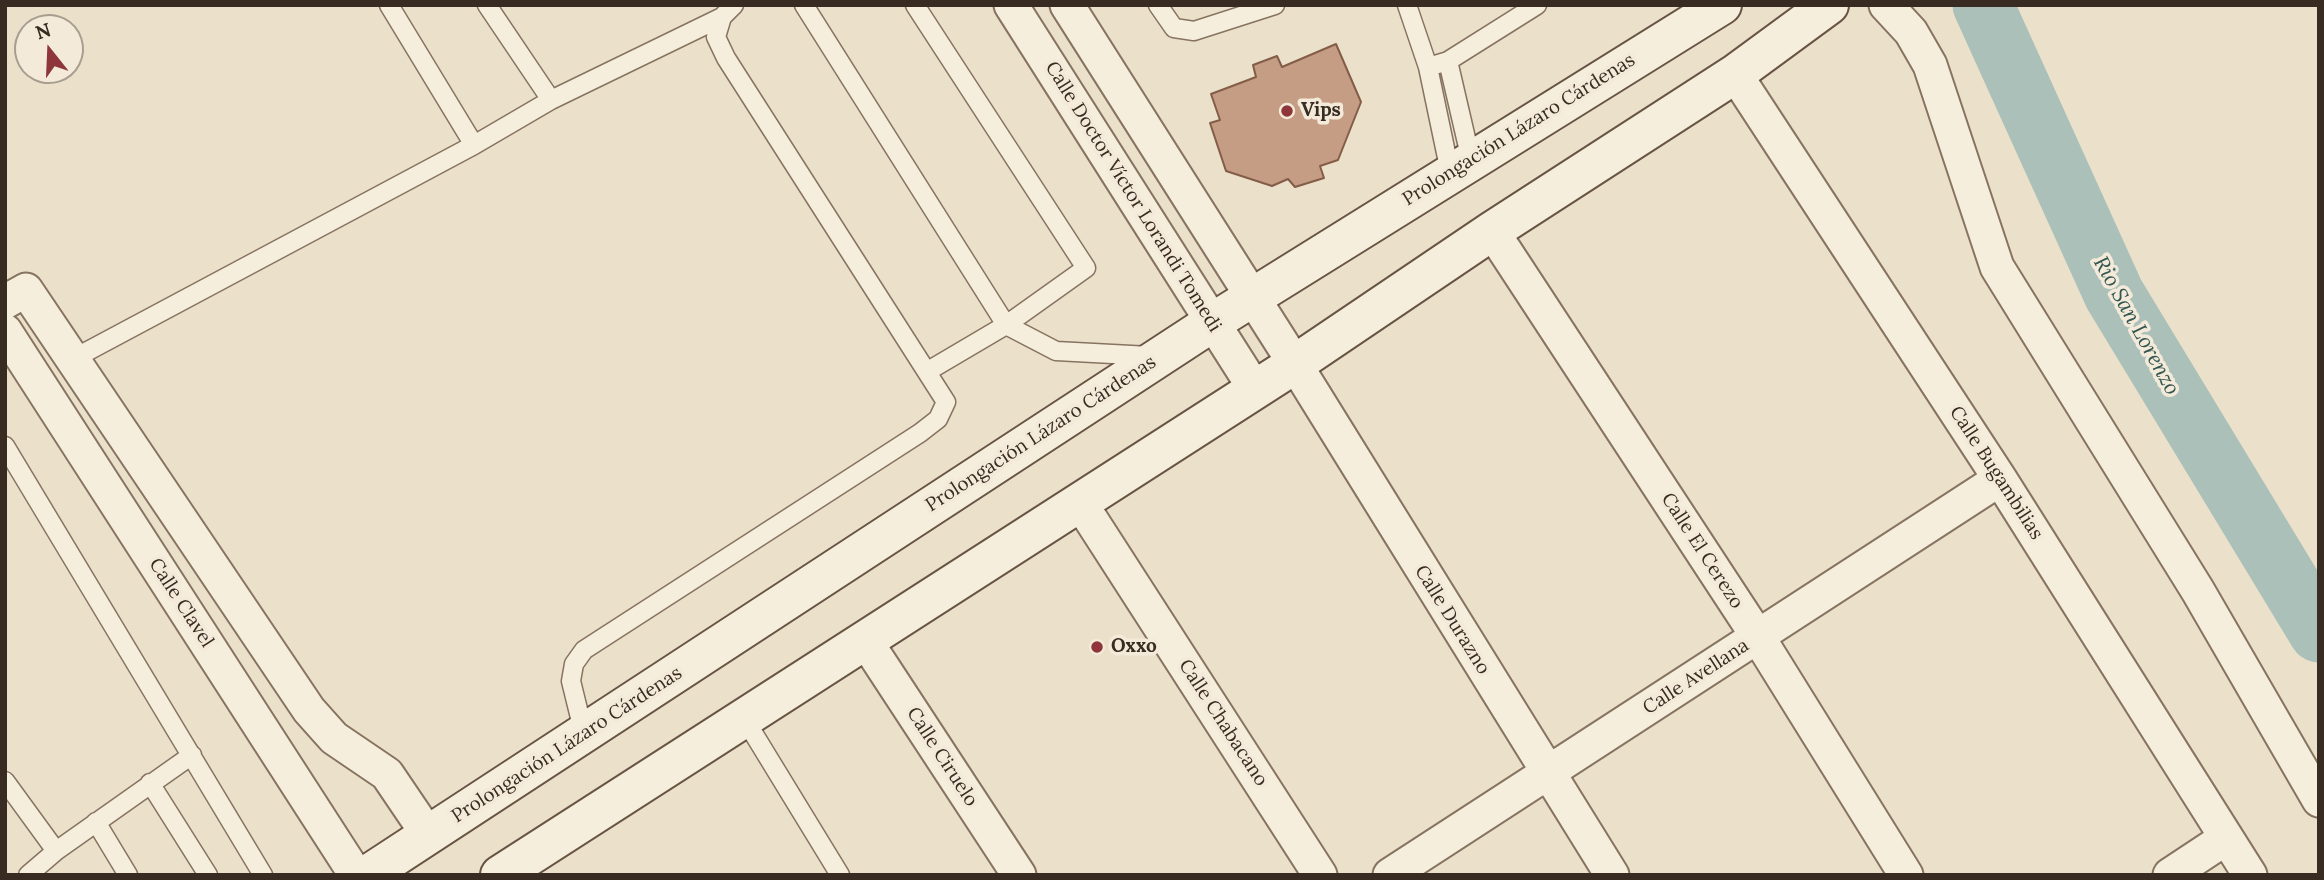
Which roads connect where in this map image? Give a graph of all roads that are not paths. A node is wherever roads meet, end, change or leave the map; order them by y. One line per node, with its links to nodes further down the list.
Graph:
1 (389, 5): 19 (lane)
2 (488, 5): 18 (lane)
3 (804, 5): 25 (lane)
4 (915, 5): 25 (lane)
5 (1012, 5): 24 (street, Calle Doctor Víctor Lorandi Tomedi)
6 (1067, 5): 22 (street)
7 (1158, 5): 8 (lane)
8 (1275, 5)
9 (1408, 5): 16 (lane)
10 (1537, 5): 15 (lane)
11 (1722, 5): 20 (main road, Prolongación Lázaro Cárdenas)
12 (1829, 5): 17 (main road)
13 (1886, 5): 43 (street)
14 (728, 11): 18 (lane); 30 (lane)
15 (1448, 61): 16 (lane); 20 (lane)
16 (1428, 67): 20 (lane)
17 (1735, 74): 21 (main road); 33 (street, Calle Bugambilias)
18 (551, 100): 19 (lane)
19 (474, 145): 28 (lane)
20 (1460, 166): 22 (main road, Prolongación Lázaro Cárdenas)
21 (1492, 231): 29 (main road); 35 (street, Calle El Cerezo)
22 (1252, 297): 24 (main road, Prolongación Lázaro Cárdenas); 29 (street)
23 (5, 302): 28 (street)
24 (1213, 322): 27 (main road, Prolongación Lázaro Cárdenas); 31 (street, Calle Doctor Víctor Lorandi Tomedi)
25 (1006, 325): 27 (lane); 30 (lane)
26 (5, 331): 52 (street, Calle Clavel)
27 (1160, 356): 38 (main road, Prolongación Lázaro Cárdenas)
28 (71, 360): 45 (street)
29 (1295, 364): 31 (main road); 40 (street, Calle Durazno)
30 (928, 370): 38 (lane)
31 (1255, 389): 34 (main road)
32 (5, 446): 39 (lane)
33 (2000, 479): 35 (street, Calle Avellana); 46 (street, Calle Bugambilias)
34 (1080, 501): 36 (main road); 57 (street, Calle Chabacano)
35 (1758, 637): 40 (street, Calle Avellana); 60 (street, Calle El Cerezo)
36 (864, 640): 37 (main road); 56 (street, Calle Ciruelo)
37 (744, 718): 54 (main road); 55 (lane)
38 (584, 734): 45 (main road, Prolongación Lázaro Cárdenas)
39 (192, 755): 42 (lane); 51 (lane)
40 (1546, 774): 58 (street, Calle Avellana); 59 (street, Calle Durazno)
41 (5, 781): 47 (lane)
42 (150, 783): 44 (lane); 50 (lane)
43 (2319, 800)
44 (96, 821): 47 (lane); 49 (lane)
45 (429, 836): 53 (main road, Prolongación Lázaro Cárdenas)
46 (2226, 838): 61 (street); 62 (street, Calle Bugambilias)
47 (56, 851): 48 (lane)
48 (28, 875)
49 (128, 875)
50 (208, 875)
51 (263, 875)
52 (356, 875)
53 (366, 875)
54 (500, 875)
55 (841, 875)
56 (1019, 875)
57 (1320, 875)
58 (1390, 875)
59 (1612, 875)
60 (1906, 875)
61 (2170, 875)
62 (2250, 875)

